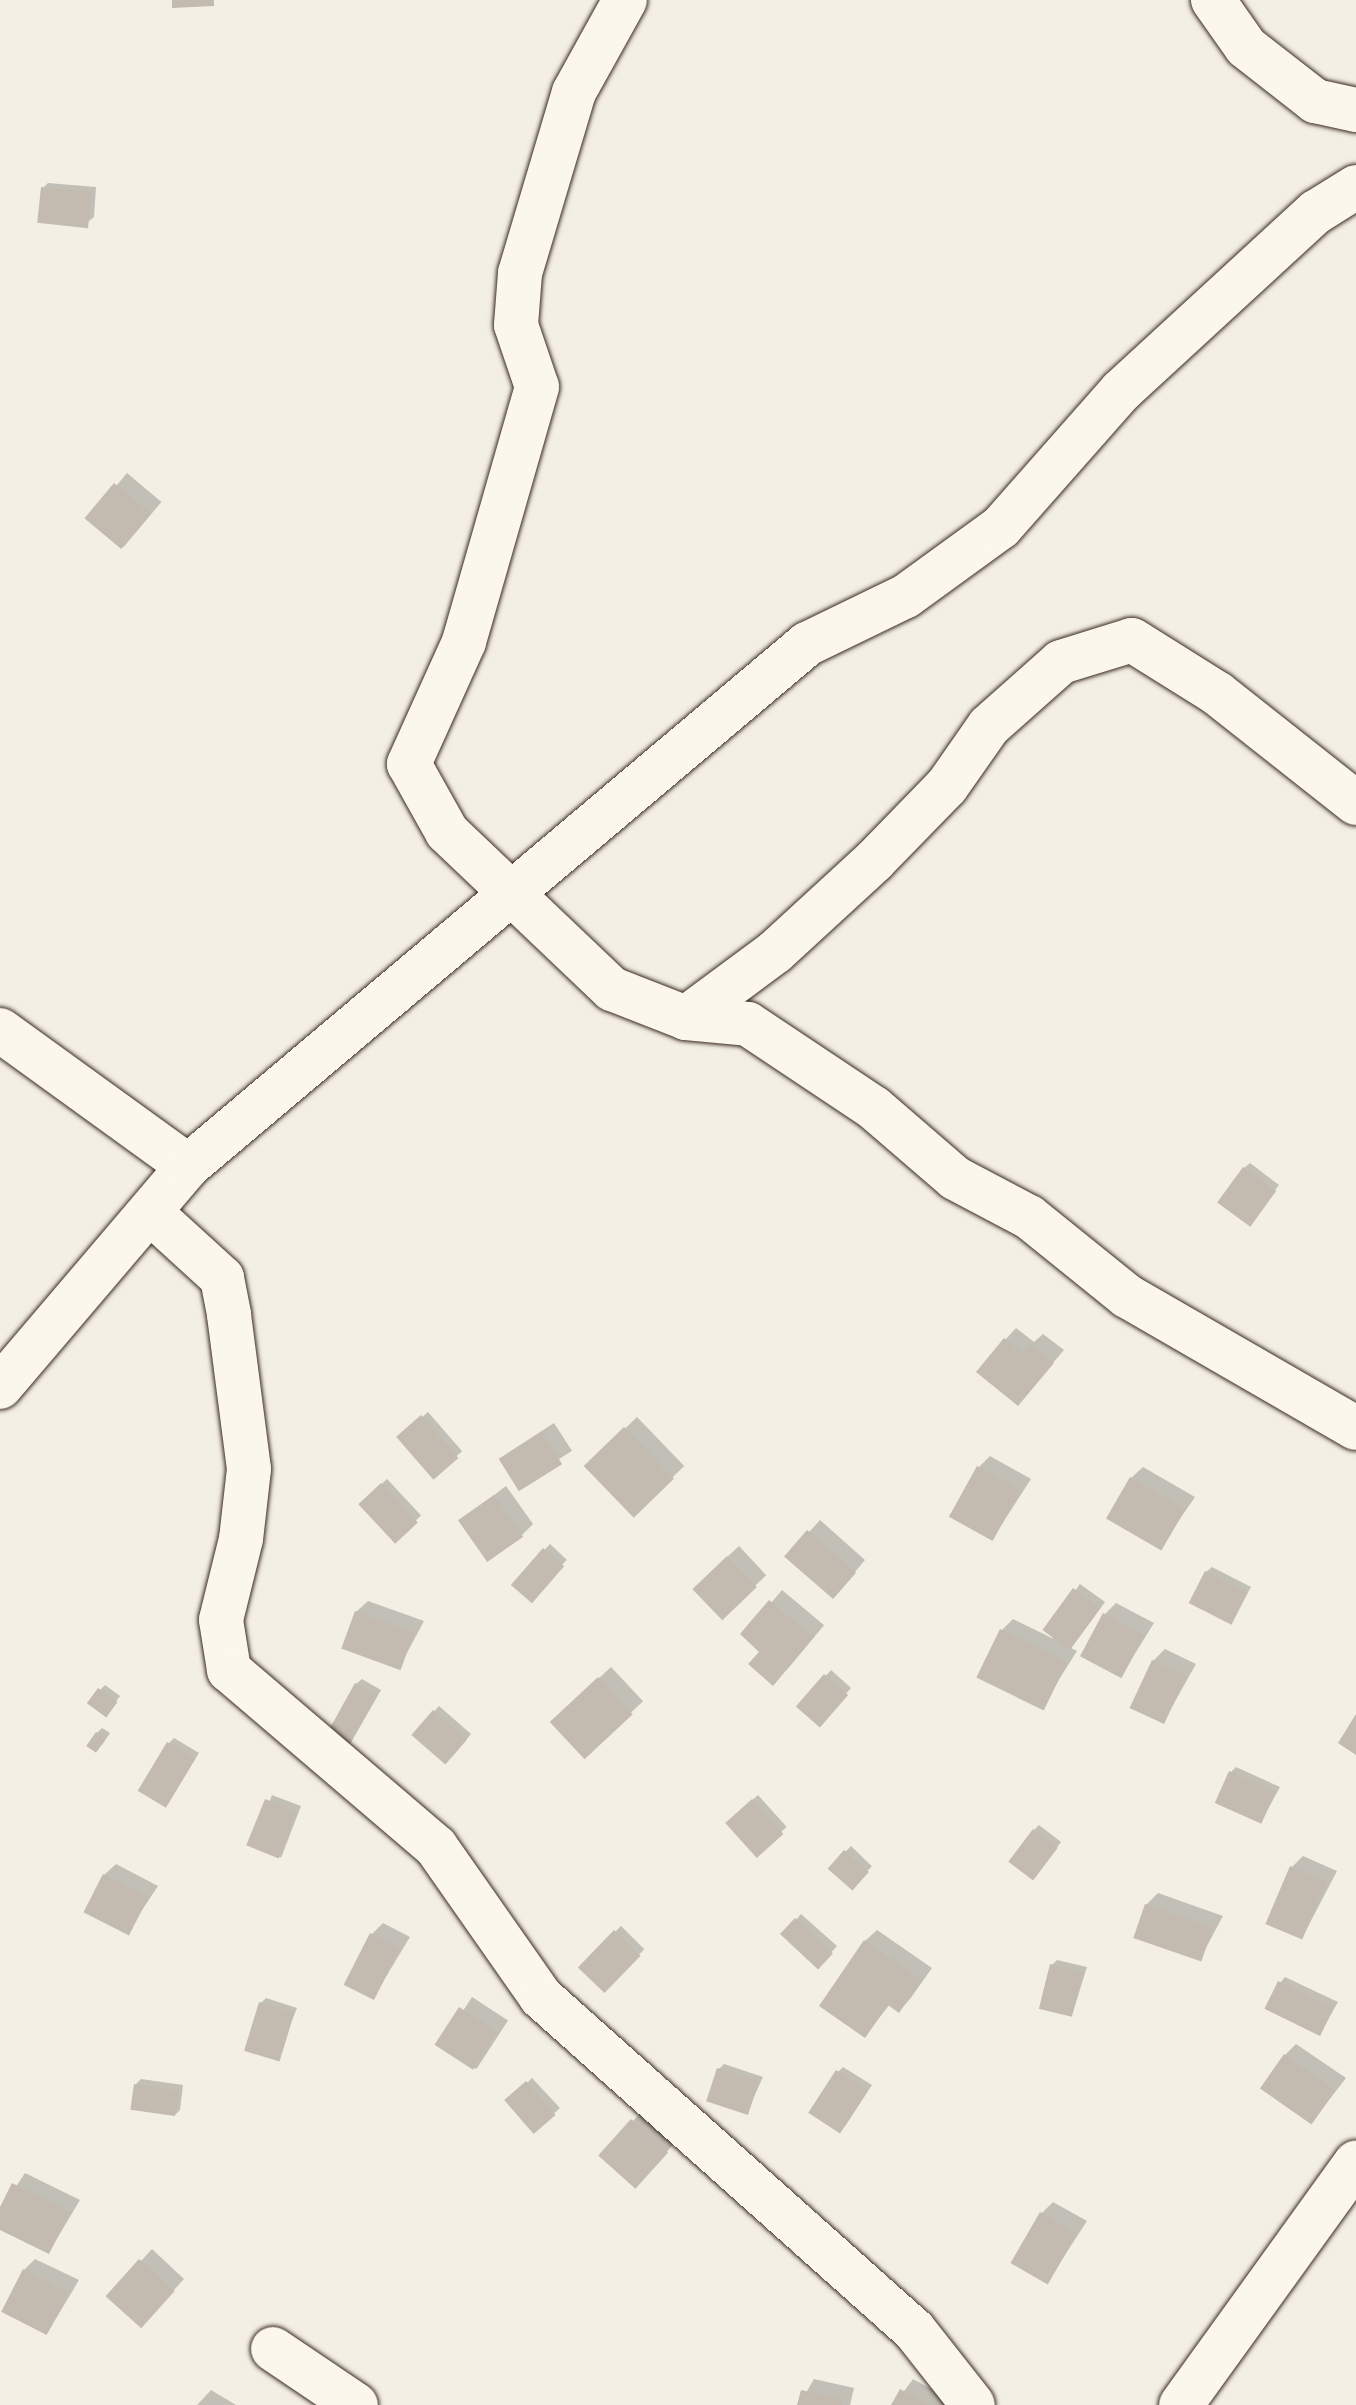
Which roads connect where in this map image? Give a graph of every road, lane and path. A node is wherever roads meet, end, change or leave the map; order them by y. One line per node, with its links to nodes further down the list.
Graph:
1 (625, 0): 6 (street)
2 (1213, 0): 3 (street)
3 (1356, 110)
4 (1356, 187): 6 (street)
5 (1356, 803): 7 (street)
6 (515, 891): 7 (street); 9 (street)
7 (686, 1018): 12 (street)
8 (0, 1030): 9 (street)
9 (188, 1166): 10 (street)
10 (152, 1214): 11 (street); 16 (street)
11 (0, 1387)
12 (1356, 1428)
13 (1356, 2162): 17 (street)
14 (273, 2349): 15 (street)
15 (356, 2405)
16 (973, 2405)
17 (1181, 2405)

